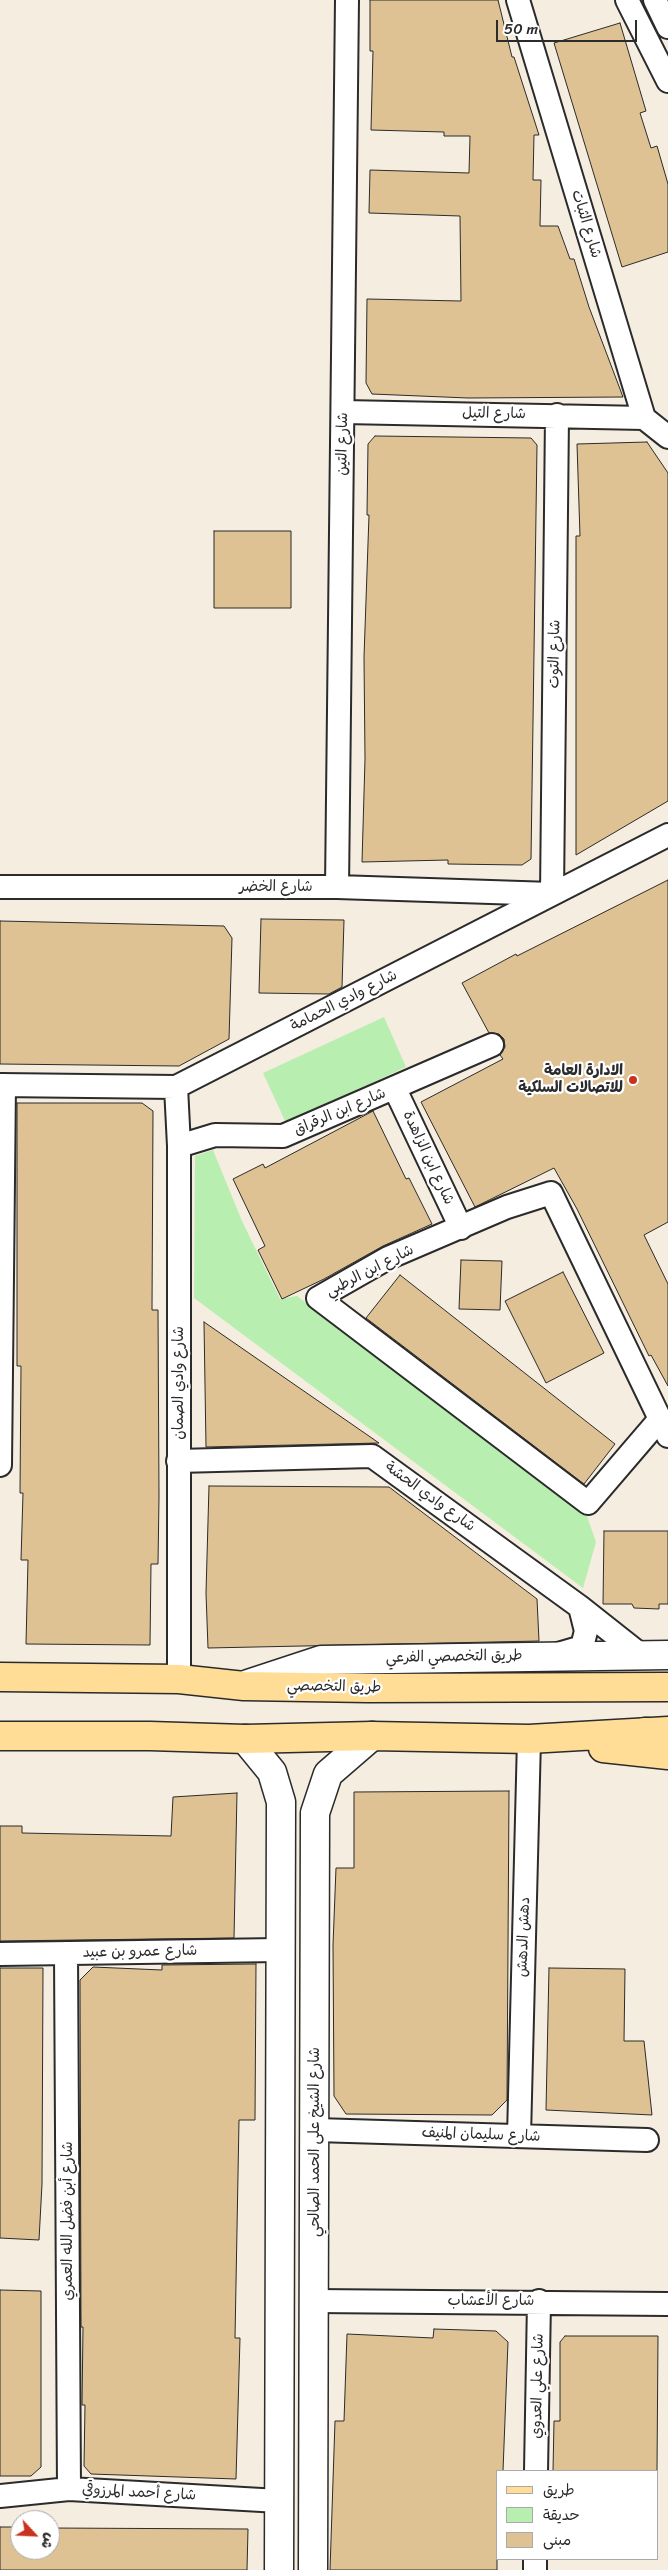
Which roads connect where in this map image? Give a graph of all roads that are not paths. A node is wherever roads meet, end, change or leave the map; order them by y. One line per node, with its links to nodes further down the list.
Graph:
1 (347, 0): 7 (street, شارع التين)
2 (518, 0): 9 (street, شارع الثبات)
3 (628, 0): 6 (street)
4 (655, 0): 5 (street)
5 (668, 27)
6 (668, 81)
7 (344, 412): 8 (street, شارع التيل); 13 (street, شارع التين)
8 (557, 415): 9 (street, شارع التيل); 14 (street, شارع التوت)
9 (644, 418): 10 (street)
10 (668, 437)
11 (668, 835): 14 (street, شارع وادي الحمامة)
12 (0, 887): 13 (street, شارع الخضر)
13 (337, 887): 14 (street, شارع الخضر)
14 (552, 894): 17 (street, شارع وادي الحمامة)
15 (492, 1045): 18 (street, شارع ابن الرقراق)
16 (2, 1085): 17 (street, شارع وادي الحمامة); 23 (street)
17 (176, 1087): 19 (street, شارع وادي الصمان)
18 (395, 1089): 19 (street, شارع ابن الرقراق); 20 (street, شارع ابن الزاهدة)
19 (179, 1146): 22 (street, شارع وادي الصمان)
20 (461, 1228): 21 (street, شارع ابن الرطبي); 21 (street, شارع ابن الرطبي)
21 (664, 1427)
22 (178, 1461): 24 (street, شارع وادي الحشة); 28 (street, شارع وادي الصمان)
23 (0, 1464)
24 (580, 1607): 25 (street, شارع وادي الحشة); 26 (street)
25 (655, 1655): 26 (street, طريق التخصصي الفرعي)
26 (552, 1656): 29 (street, طريق التخصصي الفرعي)
27 (0, 1677): 28 (main road, طريق التخصصي)
28 (179, 1679): 29 (main road, طريق التخصصي)
29 (244, 1686): 30 (main road, طريق التخصصي)
30 (668, 1687)
31 (660, 1733): 35 (main road)
32 (0, 1736): 34 (main road)
33 (372, 1736): 34 (main road); 35 (main road); 40 (street, شارع الشيخ على الحمد الصالحي)
34 (244, 1739): 37 (street)
35 (529, 1739): 36 (main road); 41 (street, دهش الدهش)
36 (668, 1755)
37 (279, 1950): 38 (street, شارع عمرو بن عبيد); 49 (street)
38 (66, 1953): 39 (street, شارع عمرو بن عبيد); 47 (street, شارع أبن فضل الله العمري)
39 (0, 1954)
40 (316, 2130): 41 (street, شارع سليمان المنيف); 43 (street, شارع الشيخ على الحمد الصالحي)
41 (519, 2136): 42 (street, شارع سليمان المنيف)
42 (647, 2140)
43 (314, 2301): 44 (street, شارع الأعشاب); 51 (street, شارع الشيخ على الحمد الصالحي)
44 (539, 2301): 45 (street, شارع الأعشاب); 46 (street, شارع علي العدوي)
45 (668, 2304)
46 (536, 2470)
47 (69, 2489): 48 (street, شارع أحمد المرزوقي); 49 (street, شارع أحمد المرزوقي)
48 (0, 2496)
49 (279, 2500): 50 (street)
50 (279, 2570)
51 (313, 2570)

